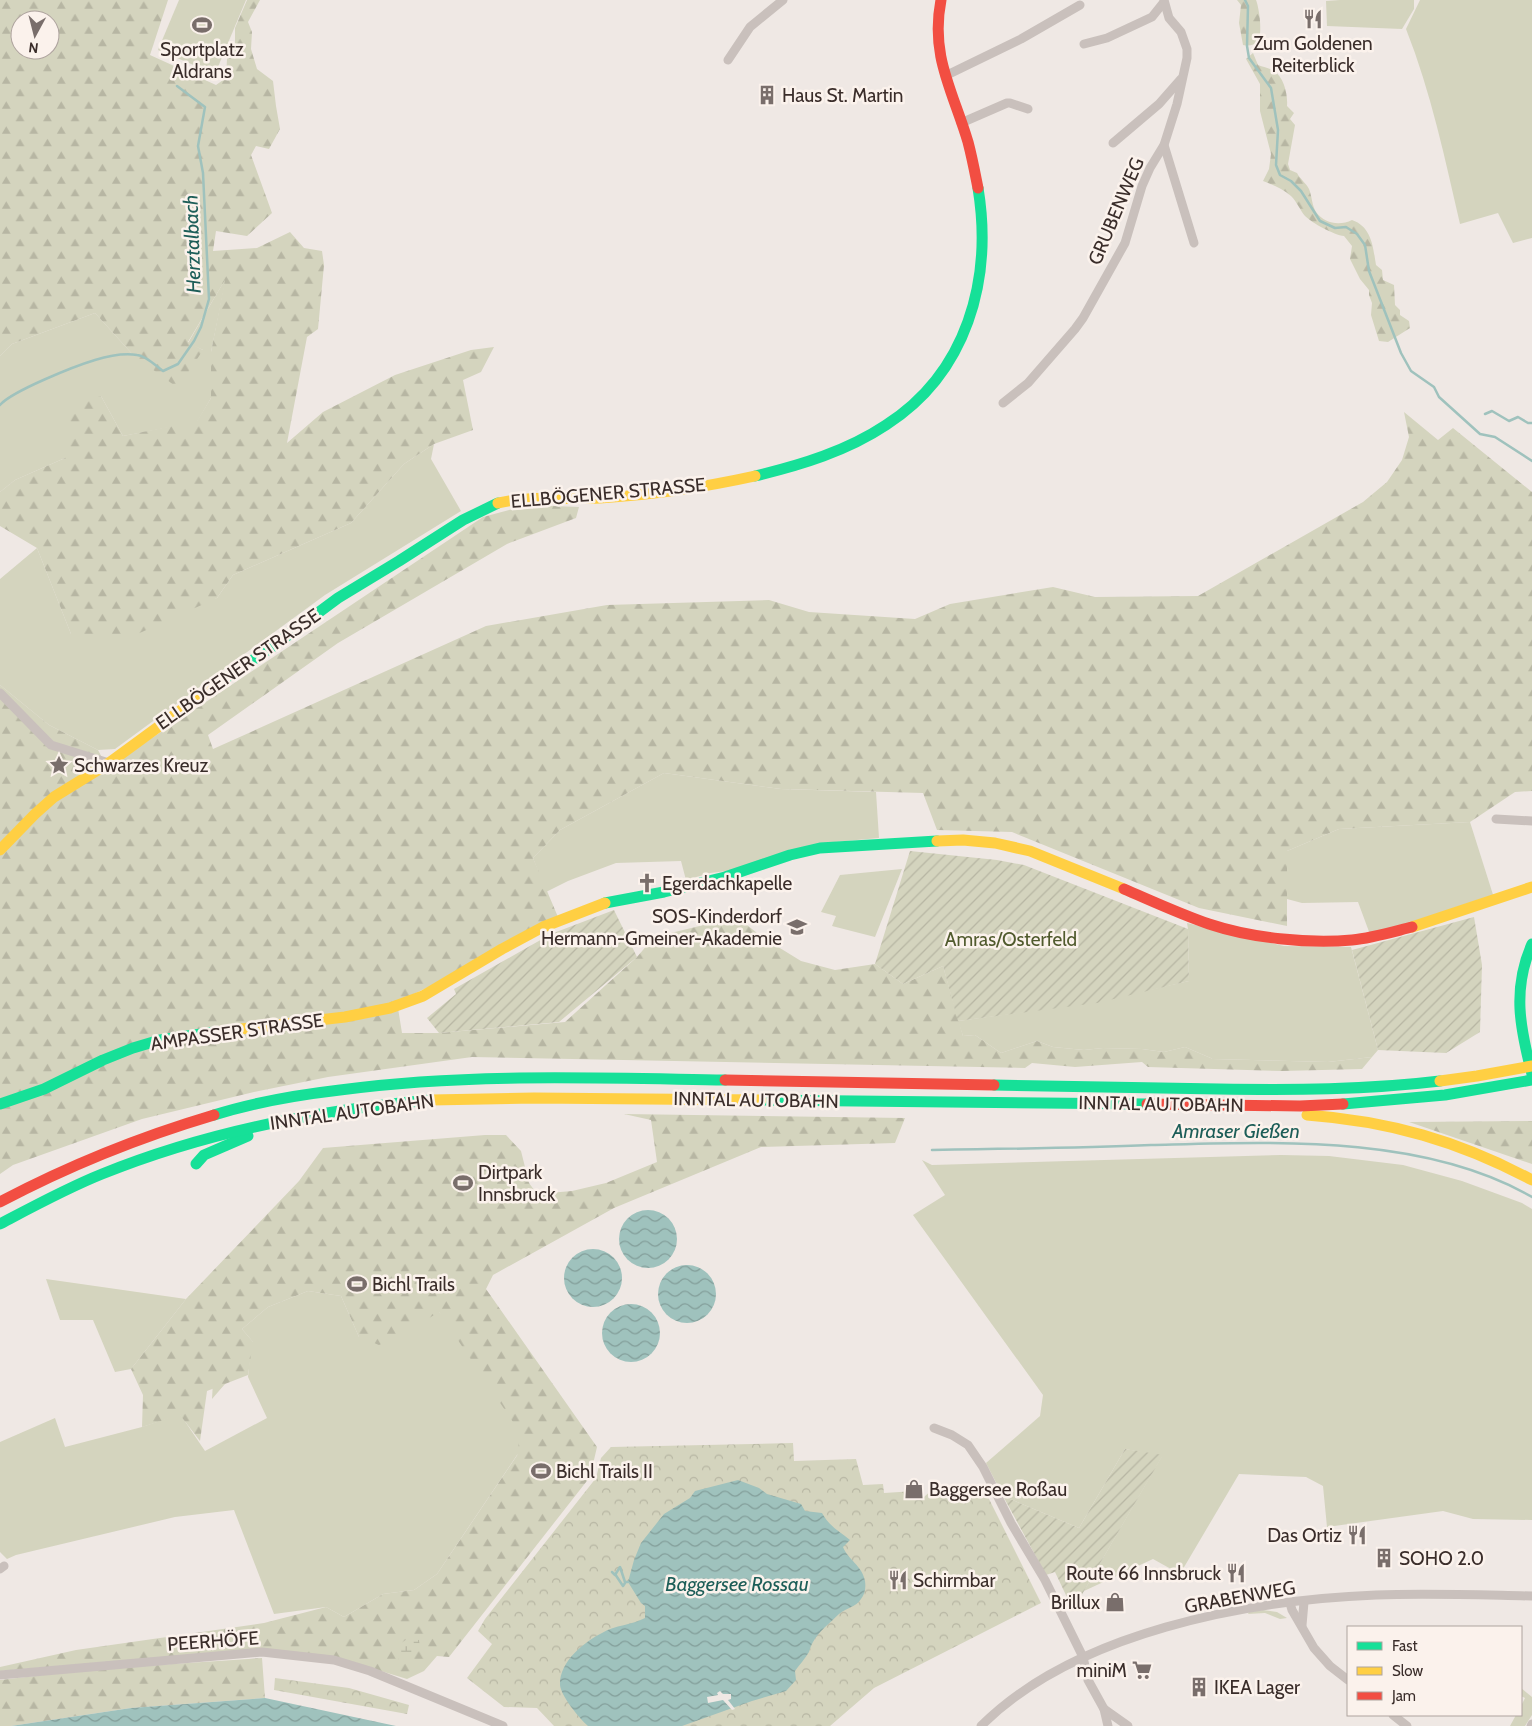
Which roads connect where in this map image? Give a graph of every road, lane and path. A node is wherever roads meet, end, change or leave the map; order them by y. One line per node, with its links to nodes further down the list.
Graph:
1 (783, 0): 6 (street)
2 (941, 0): 7 (main road, ELLBÖGENER STRASSE)
3 (1164, 1): 5 (street, GRUBENWEG); 8 (street, GRUBENWEG)
4 (1080, 5): 7 (street)
5 (1084, 44)
6 (728, 60)
7 (945, 76): 10 (main road, ELLBÖGENER STRASSE)
8 (1182, 76): 11 (street, GRUBENWEG); 12 (street, GRUBENWEG)
9 (1028, 108): 10 (street)
10 (961, 123): 16 (main road, ELLBÖGENER STRASSE)
11 (1113, 143)
12 (1164, 145): 13 (street, GRUBENWEG); 14 (street, GRUBENWEG)
13 (1194, 243)
14 (1003, 403)
15 (0, 693): 16 (street)
16 (109, 763): 19 (main road, ELLBÖGENER STRASSE)
17 (1496, 819): 18 (street)
18 (1532, 821)
19 (0, 850)
20 (1532, 887): 27 (main road, AMPASSER STRASSE)
21 (1532, 944): 25 (main road)
22 (1532, 963): 23 (main road)
23 (1532, 1038)
24 (1532, 1066): 32 (main road, INNTAL AUTOBAHN)
25 (1532, 1074)
26 (1532, 1080): 28 (main road, INNTAL AUTOBAHN)
27 (0, 1104)
28 (1259, 1106): 29 (main road, INNTAL AUTOBAHN); 31 (main road)
29 (276, 1121): 30 (main road); 33 (main road, INNTAL AUTOBAHN)
30 (196, 1164)
31 (1532, 1180)
32 (0, 1202)
33 (0, 1224)
34 (934, 1428): 39 (street)
35 (1532, 1596): 36 (street, GRABENWEG)
36 (1304, 1602): 37 (street, GRABENWEG); 38 (street)
37 (1290, 1603): 38 (street); 39 (street, GRABENWEG)
38 (1302, 1625): 41 (street)
39 (1083, 1657): 42 (street); 45 (street, GRABENWEG)
40 (0, 1675): 44 (street, PEERHÖFE)
41 (1347, 1679)
42 (1104, 1708): 46 (street); 47 (street)
43 (1394, 1716): 48 (street)
44 (503, 1726)
45 (981, 1726)
46 (1108, 1726)
47 (1128, 1726)
48 (1407, 1726)

